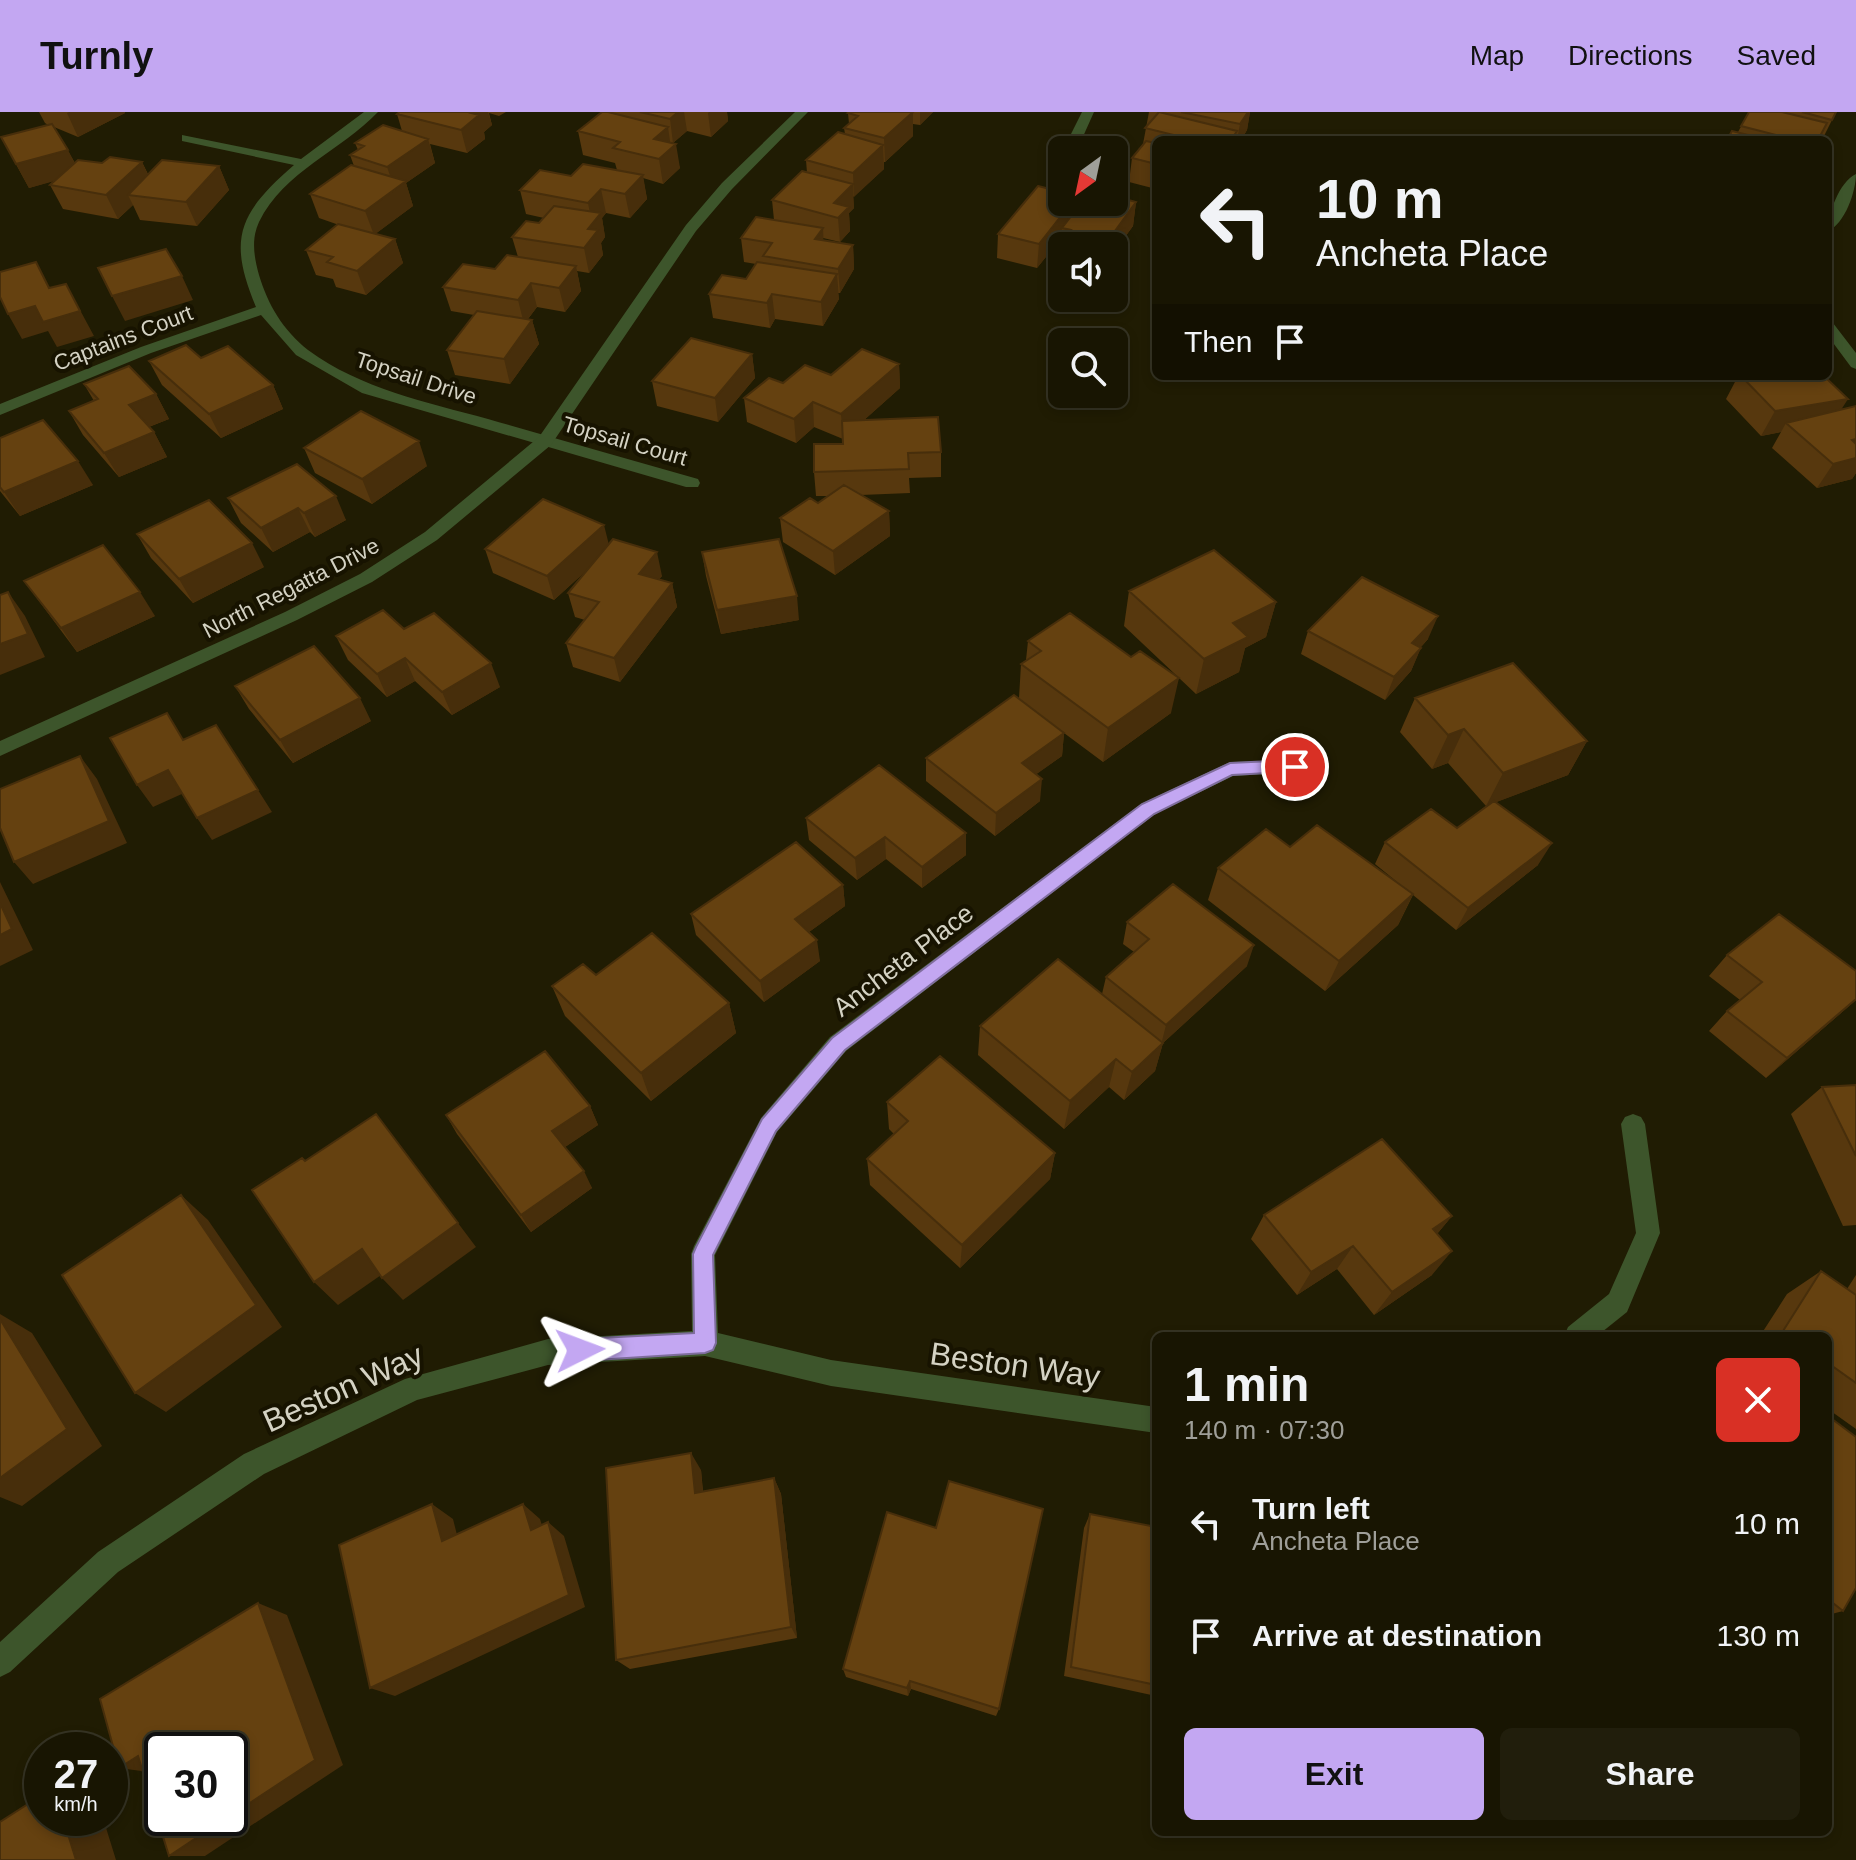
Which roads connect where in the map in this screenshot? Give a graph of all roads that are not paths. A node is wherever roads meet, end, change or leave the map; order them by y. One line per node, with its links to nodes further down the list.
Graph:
1 (372, 112): 6 (street, Topsail Drive)
2 (802, 112): 13 (street, North Regatta Drive)
3 (1088, 112): 4 (street)
4 (1077, 136)
5 (187, 138): 6 (street)
6 (303, 163): 9 (street, Topsail Drive)
7 (1856, 178): 8 (street)
8 (1832, 220)
9 (264, 309): 12 (street, Captains Court); 13 (street, Topsail Drive)
10 (1832, 331): 11 (street)
11 (1856, 364)
12 (0, 410)
13 (545, 441): 14 (street, Topsail Court); 15 (street, North Regatta Drive)
14 (692, 483)
15 (0, 749)
16 (1295, 767): 19 (street, Ancheta Place)
17 (1633, 1124): 18 (street)
18 (1582, 1332)
19 (705, 1343): 20 (street, Beston Way); 21 (street, Beston Way)
20 (1152, 1419)
21 (0, 1662)

